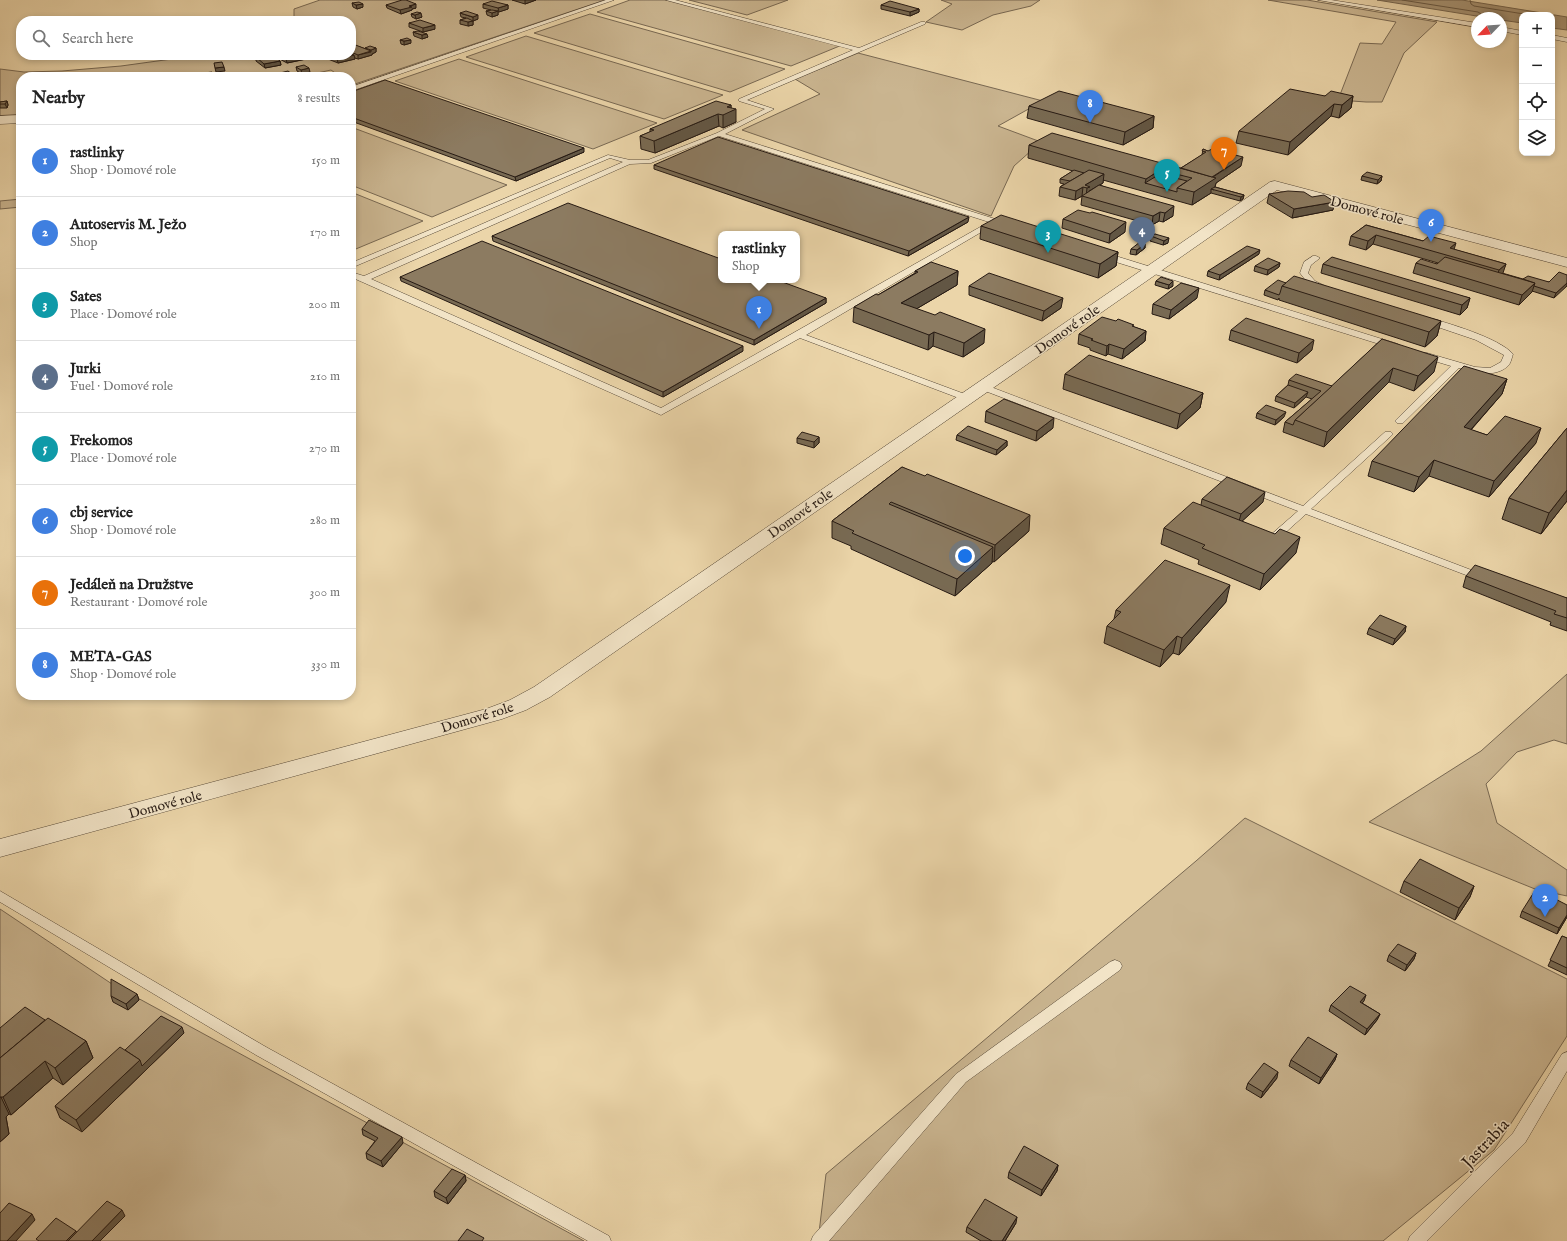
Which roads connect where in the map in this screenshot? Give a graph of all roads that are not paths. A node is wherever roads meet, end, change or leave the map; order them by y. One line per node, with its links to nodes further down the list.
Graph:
1 (611, 0): 11 (lane)
2 (669, 0): 10 (lane)
3 (1321, 0): 5 (lane)
4 (922, 24): 10 (lane)
5 (1471, 24)
6 (1507, 30): 7 (lane)
7 (1519, 32)
8 (1555, 38): 9 (lane)
9 (1567, 40)
10 (859, 50): 14 (lane)
11 (356, 87)
12 (16, 119): 13 (street)
13 (0, 120)
14 (719, 134): 15 (lane); 16 (lane)
15 (629, 162): 21 (lane); 24 (lane)
16 (996, 222): 17 (lane); 27 (lane)
17 (1011, 227)
18 (1093, 252): 22 (lane)
19 (1316, 258): 25 (lane)
20 (1567, 263): 22 (street, Domové role)
21 (356, 264)
22 (1152, 270): 28 (lane); 29 (street, Domové role)
23 (356, 276): 24 (lane)
24 (364, 280): 27 (lane)
25 (1330, 291)
26 (1417, 318): 28 (lane)
27 (799, 335): 30 (lane)
28 (1457, 365): 31 (lane)
29 (983, 387): 30 (street, Domové role); 33 (lane)
30 (967, 398): 36 (street, Domové role)
31 (1400, 421)
32 (1388, 434): 33 (lane)
33 (1305, 510): 34 (lane); 35 (lane)
34 (1267, 544)
35 (1491, 581)
36 (0, 848)
37 (0, 896): 40 (lane)
38 (1115, 966): 41 (lane)
39 (1567, 1058): 42 (lane, Jastrabia)
40 (603, 1241)
41 (819, 1241)
42 (1416, 1241)

